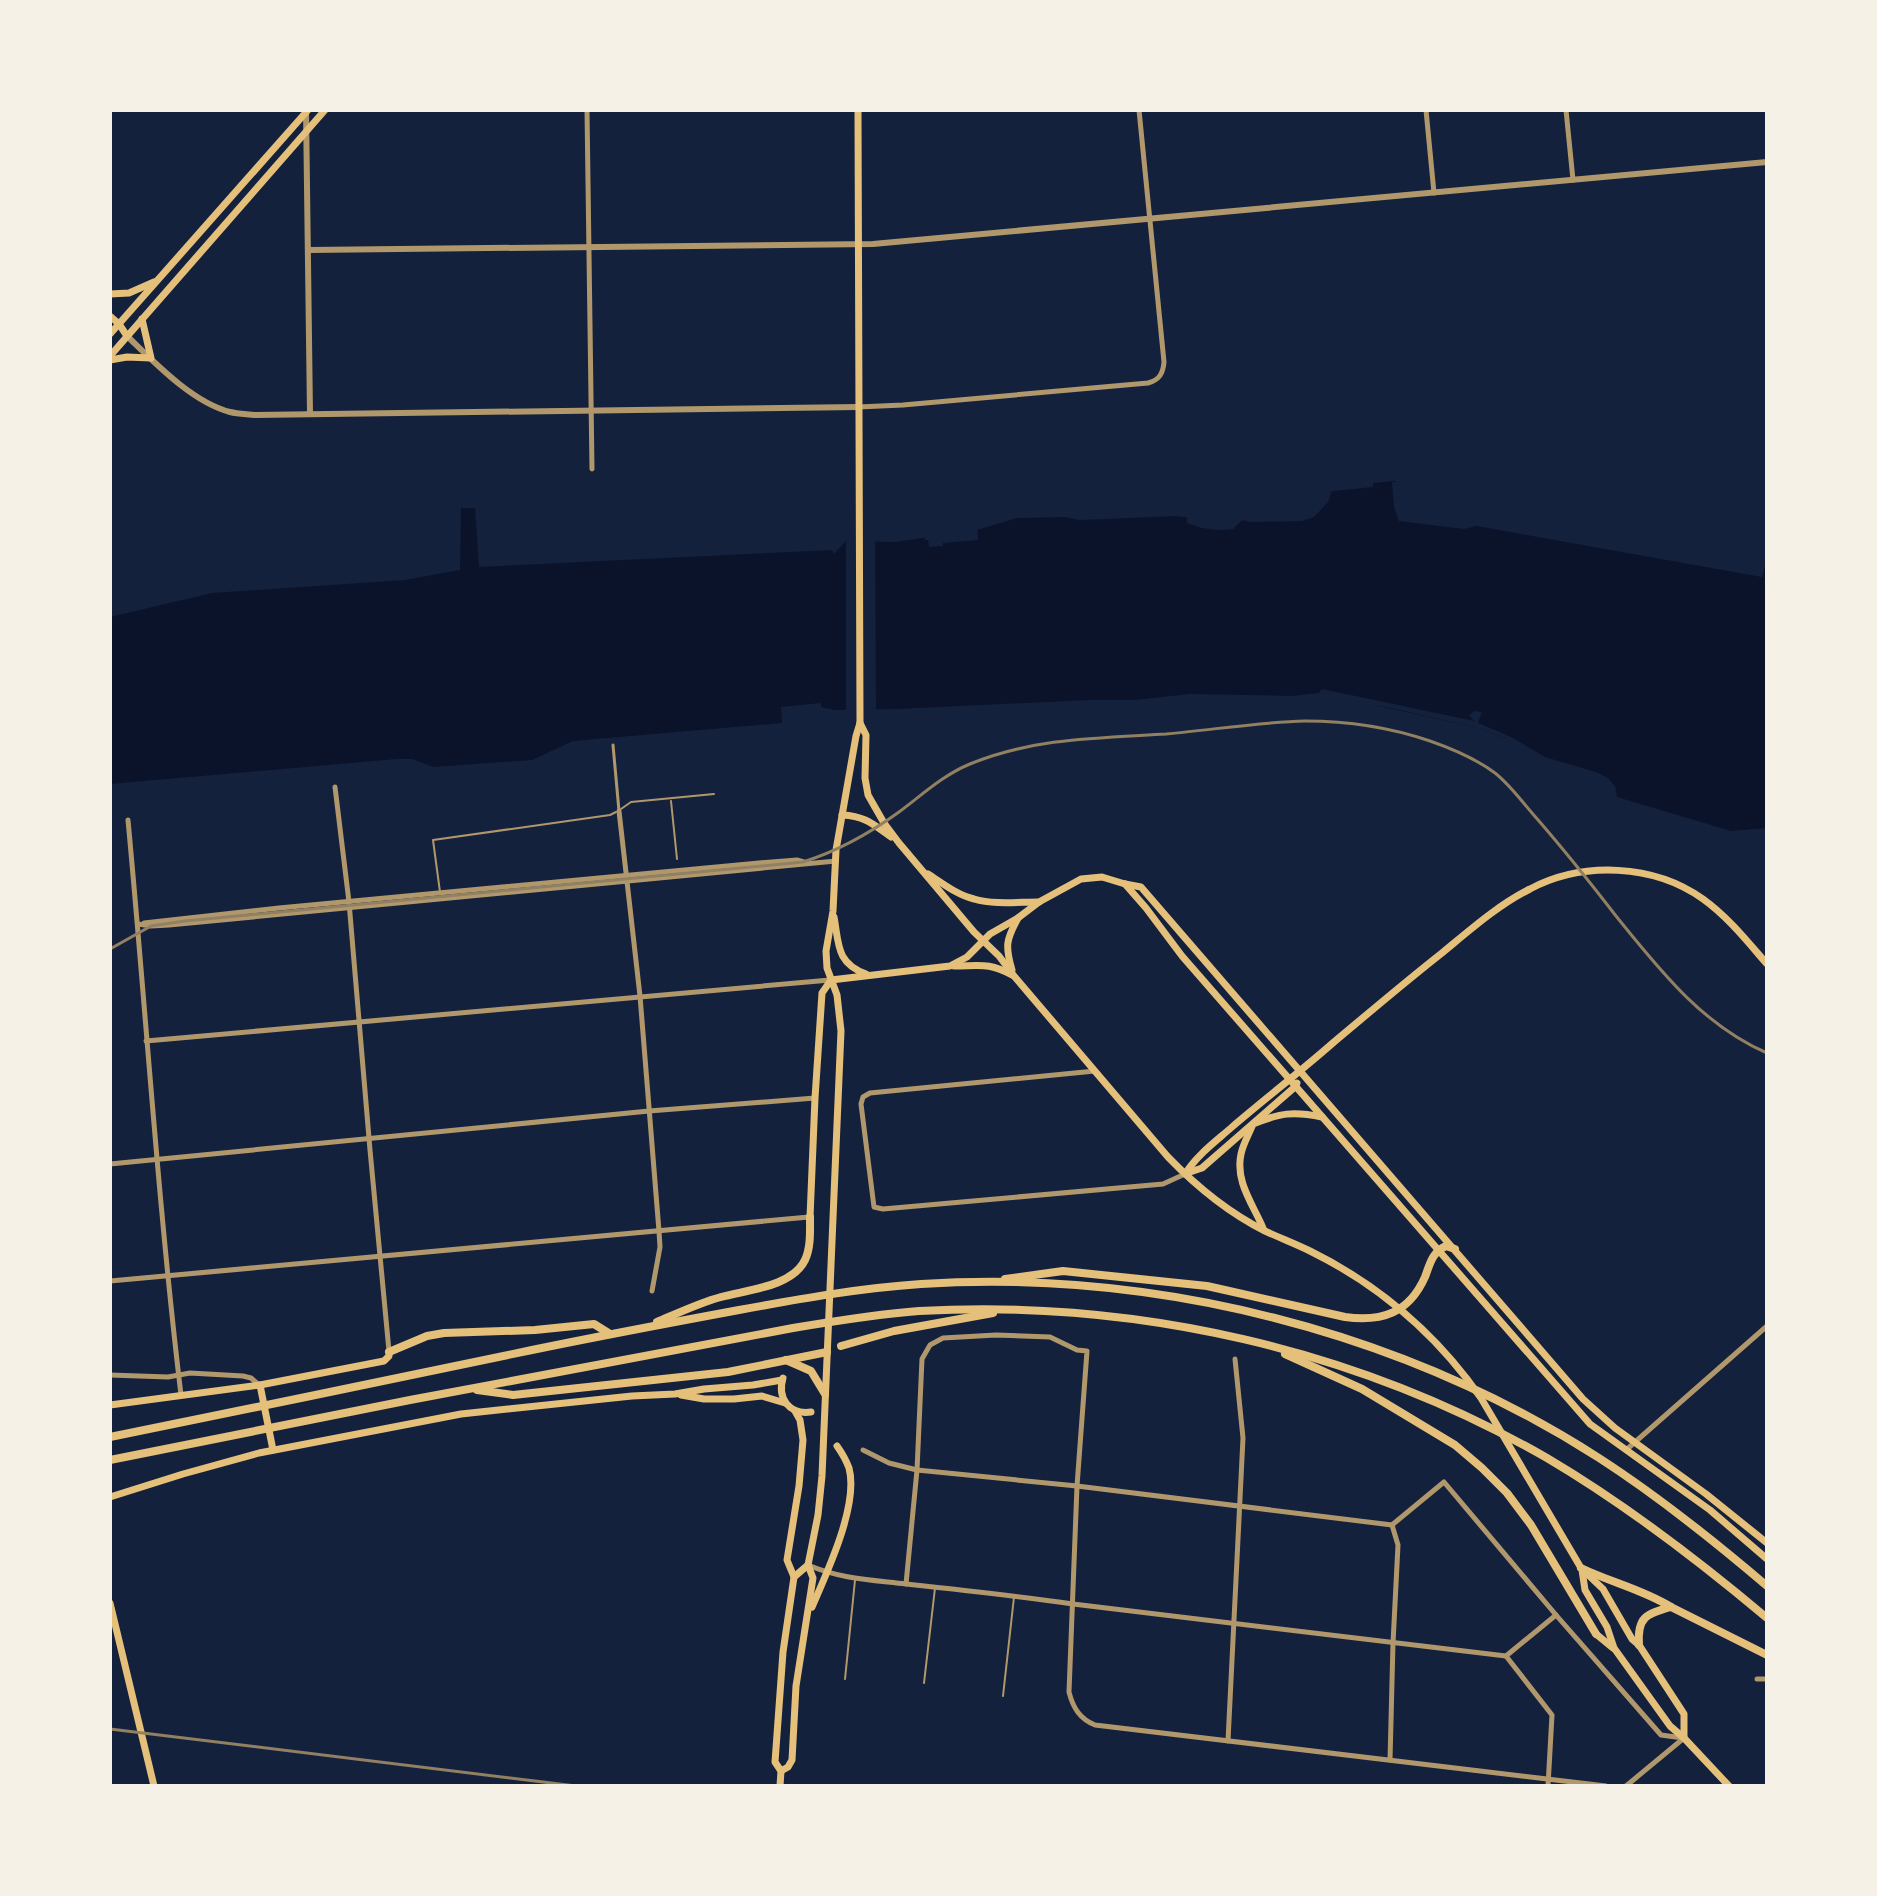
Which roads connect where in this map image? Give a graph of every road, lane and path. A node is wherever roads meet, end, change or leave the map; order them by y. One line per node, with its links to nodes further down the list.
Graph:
1 (307, 110): 8 (street); 16 (main road)
2 (325, 110): 8 (main road)
3 (587, 110): 14 (street)
4 (858, 110): 13 (main road)
5 (1139, 110): 12 (street)
6 (1426, 110): 11 (street)
7 (1566, 110): 10 (street)
8 (307, 131): 15 (street); 19 (main road)
9 (1767, 162): 10 (street)
10 (1573, 180): 11 (street)
11 (1434, 193): 12 (street)
12 (1150, 219): 13 (street); 24 (street)
13 (858, 244): 14 (street); 24 (main road)
14 (590, 247): 15 (street); 25 (street)
15 (309, 250): 26 (street)
16 (156, 282): 17 (main road); 20 (main road)
17 (110, 294)
18 (110, 316): 20 (main road)
19 (142, 319): 21 (main road); 23 (main road)
20 (113, 329): 21 (main road)
21 (127, 336): 22 (main road); 23 (street)
22 (110, 358): 23 (main road)
23 (151, 358): 26 (street)
24 (858, 407): 25 (street); 28 (main road)
25 (591, 410): 26 (street); 27 (street)
26 (310, 414)
27 (592, 469)
28 (860, 723): 34 (main road); 36 (main road)
29 (613, 745): 33 (street)
30 (335, 783): 44 (street)
31 (714, 794): 32 (lane)
32 (671, 798): 33 (lane); 37 (lane)
33 (619, 811): 40 (street); 42 (lane)
34 (842, 815): 36 (main road); 38 (main road)
35 (128, 820): 47 (street)
36 (899, 843): 39 (main road)
37 (677, 859)
38 (836, 861): 40 (street); 45 (main road)
39 (924, 872): 43 (main road); 48 (main road)
40 (627, 879): 42 (street); 54 (street)
41 (1125, 884): 43 (main road); 58 (main road); 59 (main road)
42 (440, 897): 44 (street)
43 (1039, 902): 46 (main road)
44 (349, 905): 47 (street); 55 (street)
45 (833, 911): 51 (main road); 53 (main road)
46 (1018, 918): 48 (main road); 52 (main road)
47 (138, 924): 56 (street)
48 (983, 940): 50 (main road); 52 (main road)
49 (1767, 964): 58 (main road)
50 (950, 966): 51 (main road); 52 (main road)
51 (869, 974): 53 (main road)
52 (1014, 976): 57 (main road)
53 (831, 980): 54 (street); 61 (main road); 86 (main road)
54 (640, 996): 55 (street); 62 (street)
55 (358, 1022): 56 (street); 65 (street)
56 (146, 1041): 66 (street)
57 (1096, 1071): 68 (main road); 68 (street)
58 (1301, 1071): 59 (main road); 60 (main road); 72 (main road)
59 (1289, 1078): 60 (main road); 68 (main road)
60 (1296, 1086): 63 (main road); 64 (main road)
61 (815, 1098): 62 (street); 69 (main road)
62 (649, 1111): 65 (street); 71 (street)
63 (1322, 1117): 64 (main road); 73 (main road)
64 (1253, 1124): 68 (main road); 70 (main road)
65 (369, 1139): 66 (street); 74 (street)
66 (157, 1159): 67 (street); 75 (street)
67 (110, 1164)
68 (1185, 1174): 70 (main road)
69 (810, 1217): 71 (street); 81 (highway)
70 (1264, 1230): 115 (main road)
71 (659, 1231): 74 (street); 78 (street)
72 (1455, 1249): 73 (highway); 101 (main road)
73 (1438, 1250): 77 (highway); 105 (main road)
74 (380, 1256): 75 (street); 85 (street)
75 (169, 1276): 76 (street); 90 (street)
76 (110, 1281)
77 (981, 1282): 81 (highway); 120 (highway)
78 (652, 1291)
79 (1011, 1310): 83 (highway); 84 (highway); 92 (highway)
80 (1767, 1326): 101 (street)
81 (639, 1328): 82 (highway)
82 (610, 1334): 85 (highway); 100 (highway)
83 (1251, 1340): 127 (highway); 130 (highway)
84 (841, 1346)
85 (389, 1352): 91 (main road)
86 (827, 1352): 88 (highway); 94 (main road)
87 (1235, 1359): 110 (street)
88 (786, 1360): 92 (highway); 94 (highway)
89 (110, 1375): 90 (street)
90 (178, 1375): 91 (street); 95 (street)
91 (260, 1385): 95 (main road); 103 (main road)
92 (468, 1389): 106 (highway)
93 (675, 1394): 96 (main road); 96 (main road); 103 (main road)
94 (825, 1394): 114 (main road)
95 (181, 1396): 97 (main road)
96 (785, 1403): 98 (main road)
97 (110, 1405)
98 (795, 1411): 99 (main road); 117 (main road)
99 (811, 1412)
100 (110, 1437)
101 (1634, 1442): 105 (street); 112 (main road)
102 (837, 1446): 116 (main road)
103 (273, 1450): 109 (main road)
104 (863, 1450): 107 (street)
105 (1626, 1450): 113 (main road)
106 (110, 1460)
107 (917, 1470): 108 (street); 108 (street); 119 (street)
108 (1077, 1486): 110 (street); 124 (street)
109 (110, 1497)
110 (1240, 1507): 111 (street); 129 (street)
111 (1392, 1525): 126 (street); 131 (street)
112 (1767, 1543)
113 (1767, 1559)
114 (808, 1565): 116 (street); 117 (main road); 128 (main road)
115 (1581, 1568): 125 (highway); 132 (main road); 133 (main road)
116 (827, 1573): 118 (street); 128 (main road)
117 (794, 1577): 144 (main road)
118 (855, 1578): 119 (street); 136 (lane)
119 (906, 1584): 121 (street)
120 (1767, 1586)
121 (935, 1587): 122 (street); 139 (lane)
122 (1014, 1595): 124 (street); 140 (lane)
123 (110, 1603): 147 (main road)
124 (1073, 1604): 129 (street); 142 (street)
125 (1671, 1607): 132 (highway); 134 (highway)
126 (1556, 1615): 135 (street); 141 (street)
127 (1767, 1618)
128 (806, 1620): 144 (main road)
129 (1235, 1623): 131 (street); 142 (street)
130 (1596, 1634): 133 (main road)
131 (1393, 1643): 135 (street); 143 (street)
132 (1639, 1645): 141 (main road)
133 (1614, 1648): 141 (main road)
134 (1767, 1655)
135 (1506, 1656): 145 (street)
136 (845, 1679)
137 (1757, 1679): 138 (street)
138 (1767, 1679)
139 (924, 1683)
140 (1003, 1696)
141 (1684, 1738): 146 (street); 150 (main road)
142 (1228, 1741): 143 (street)
143 (1390, 1760): 145 (street)
144 (781, 1771): 148 (main road)
145 (1548, 1783): 149 (street)
146 (1630, 1785)
147 (154, 1786)
148 (780, 1786)
149 (1606, 1786)
150 (1729, 1786)

